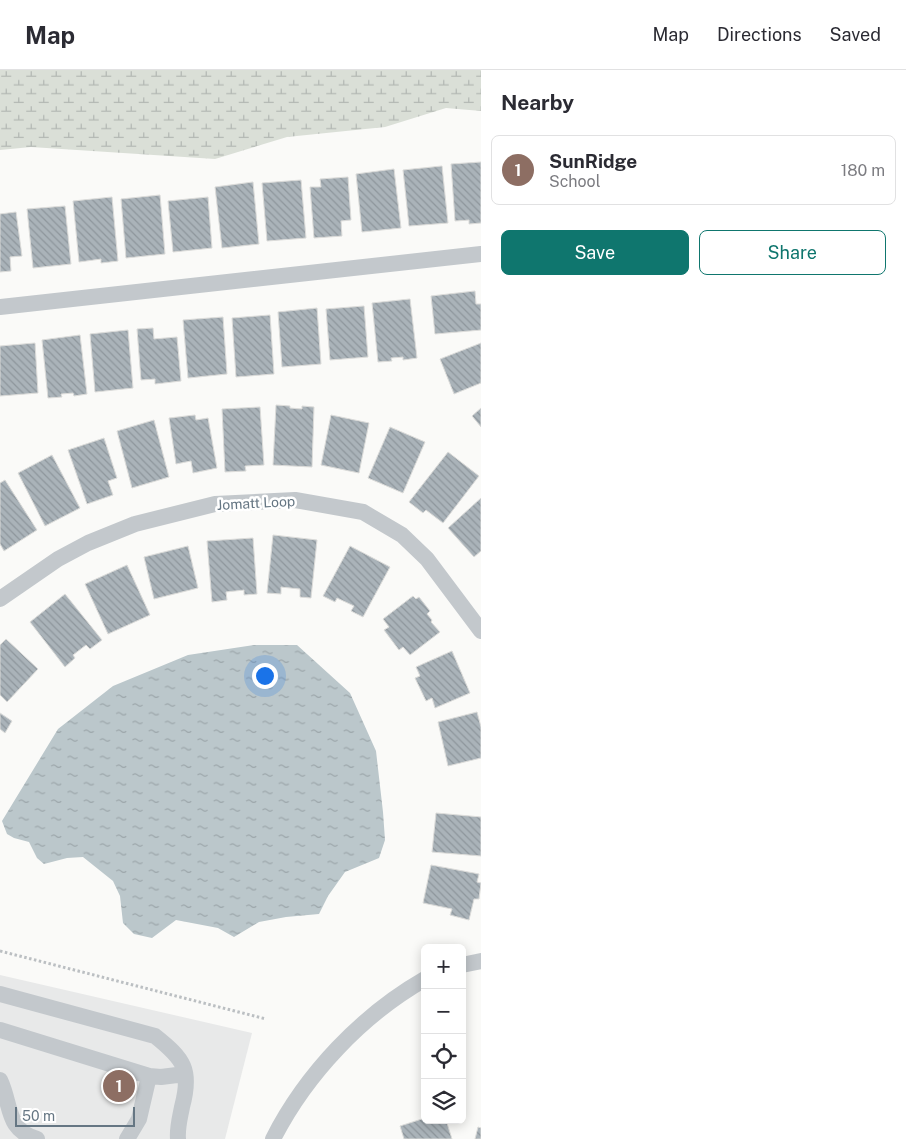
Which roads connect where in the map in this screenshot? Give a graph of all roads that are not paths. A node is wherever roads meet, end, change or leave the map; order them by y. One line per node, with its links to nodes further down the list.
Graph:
1 (481, 254): 2 (street)
2 (0, 307)
3 (0, 599): 4 (street, Jomatt Loop)
4 (481, 631)
5 (481, 961): 6 (street)
6 (466, 965)
7 (421, 982): 16 (street)
8 (0, 994): 10 (street)
9 (0, 1030): 11 (street)
10 (185, 1074): 11 (street); 15 (street)
11 (149, 1076): 14 (street)
12 (0, 1080): 13 (street)
13 (37, 1139)
14 (127, 1139)
15 (178, 1139)
16 (274, 1139)

